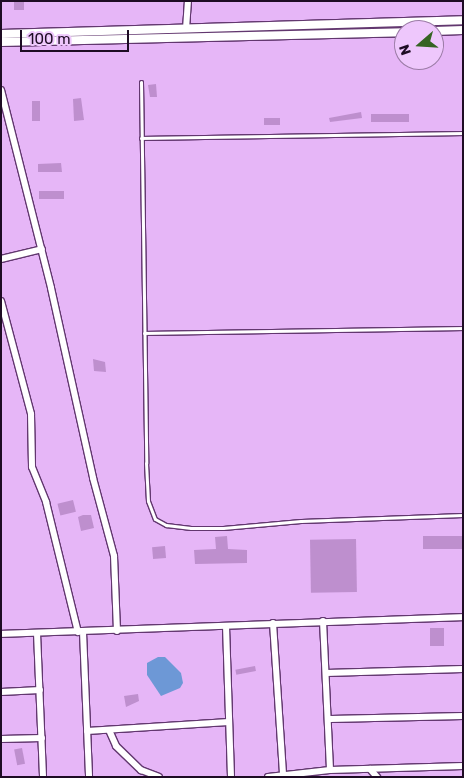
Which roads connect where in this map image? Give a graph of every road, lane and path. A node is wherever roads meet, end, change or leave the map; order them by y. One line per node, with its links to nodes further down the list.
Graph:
1 (188, 1): 3 (street)
2 (463, 20): 3 (street)
3 (186, 29): 7 (street)
4 (463, 30): 5 (street)
5 (444, 31)
6 (394, 32): 8 (street)
7 (1, 34)
8 (1, 42)
9 (141, 82): 13 (lane)
10 (1, 90): 11 (street)
11 (3, 102): 14 (street)
12 (463, 133): 13 (lane)
13 (141, 138): 18 (lane)
14 (42, 249): 15 (street); 24 (street)
15 (1, 259)
16 (1, 301): 25 (street)
17 (463, 328): 18 (lane)
18 (144, 333): 19 (lane)
19 (463, 515)
20 (463, 617): 21 (street)
21 (323, 621): 22 (street); 29 (street)
22 (273, 623): 23 (street); 42 (street)
23 (226, 626): 24 (street); 34 (street)
24 (117, 631): 25 (street)
25 (81, 632): 26 (street); 36 (street)
26 (37, 633): 27 (street); 30 (street)
27 (1, 634)
28 (463, 669): 29 (street)
29 (326, 673): 33 (street)
30 (40, 690): 31 (street); 37 (street)
31 (1, 692)
32 (463, 716): 33 (street)
33 (330, 719): 41 (street)
34 (229, 722): 35 (street); 46 (street)
35 (108, 730): 36 (street); 45 (street)
36 (87, 731): 44 (street)
37 (42, 738): 38 (street); 43 (street)
38 (1, 739)
39 (463, 766): 40 (street)
40 (370, 768): 41 (street); 48 (street)
41 (330, 770): 42 (street)
42 (283, 774): 47 (street)
43 (43, 777)
44 (90, 777)
45 (159, 777)
46 (231, 777)
47 (268, 777)
48 (377, 777)

